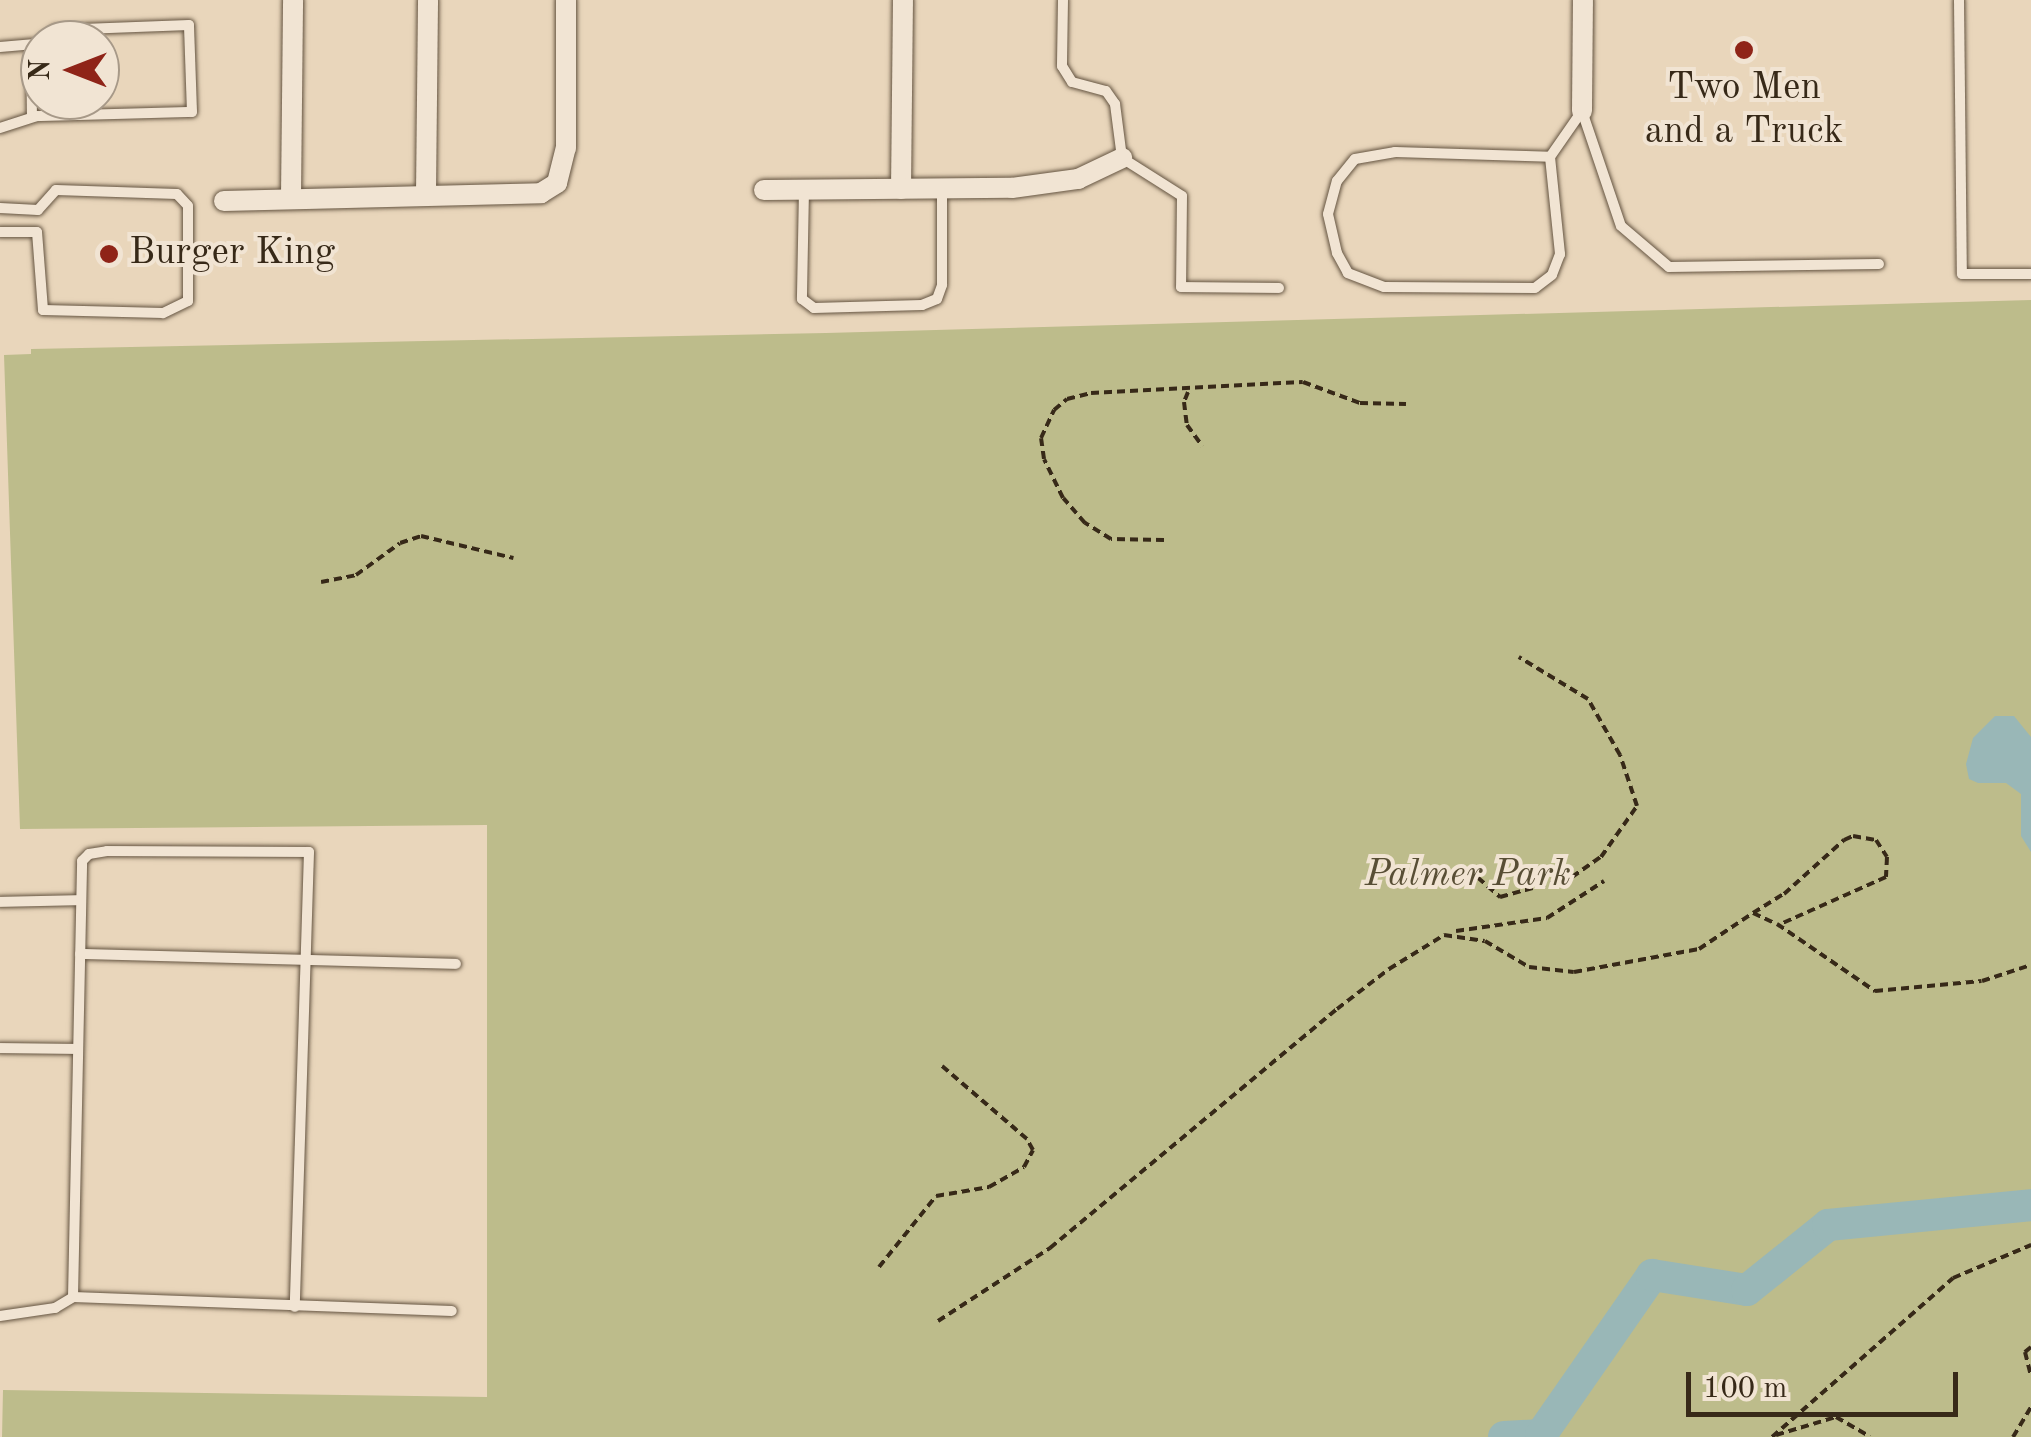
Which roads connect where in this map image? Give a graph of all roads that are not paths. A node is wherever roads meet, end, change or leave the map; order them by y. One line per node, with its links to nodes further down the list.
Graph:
1 (293, 0): 18 (street)
2 (428, 0): 17 (street)
3 (566, 0): 17 (street)
4 (903, 0): 14 (street)
5 (1063, 0): 12 (lane)
6 (1583, 0): 9 (street)
7 (1959, 0): 25 (lane)
8 (120, 28): 10 (lane)
9 (1582, 111): 11 (lane); 24 (lane)
10 (120, 114)
11 (1550, 156): 11 (lane)
12 (1122, 158): 13 (street); 26 (lane)
13 (942, 188): 14 (street); 16 (lane)
14 (901, 189): 16 (street)
15 (764, 190): 16 (street)
16 (804, 190)
17 (426, 194): 18 (street)
18 (291, 197): 19 (street)
19 (224, 201)
20 (0, 208): 21 (lane)
21 (38, 210): 23 (lane); 23 (lane)
22 (0, 232): 23 (lane)
23 (36, 232)
24 (1879, 264)
25 (2031, 274)
26 (1280, 288)
27 (81, 900): 28 (lane); 29 (lane); 30 (lane)
28 (0, 902)
29 (80, 954): 30 (lane); 33 (lane)
30 (305, 962): 31 (lane); 35 (lane)
31 (456, 964)
32 (0, 1048): 33 (lane)
33 (78, 1050): 34 (lane)
34 (73, 1298): 35 (lane); 37 (lane)
35 (295, 1306): 36 (lane)
36 (452, 1311)
37 (0, 1316)

